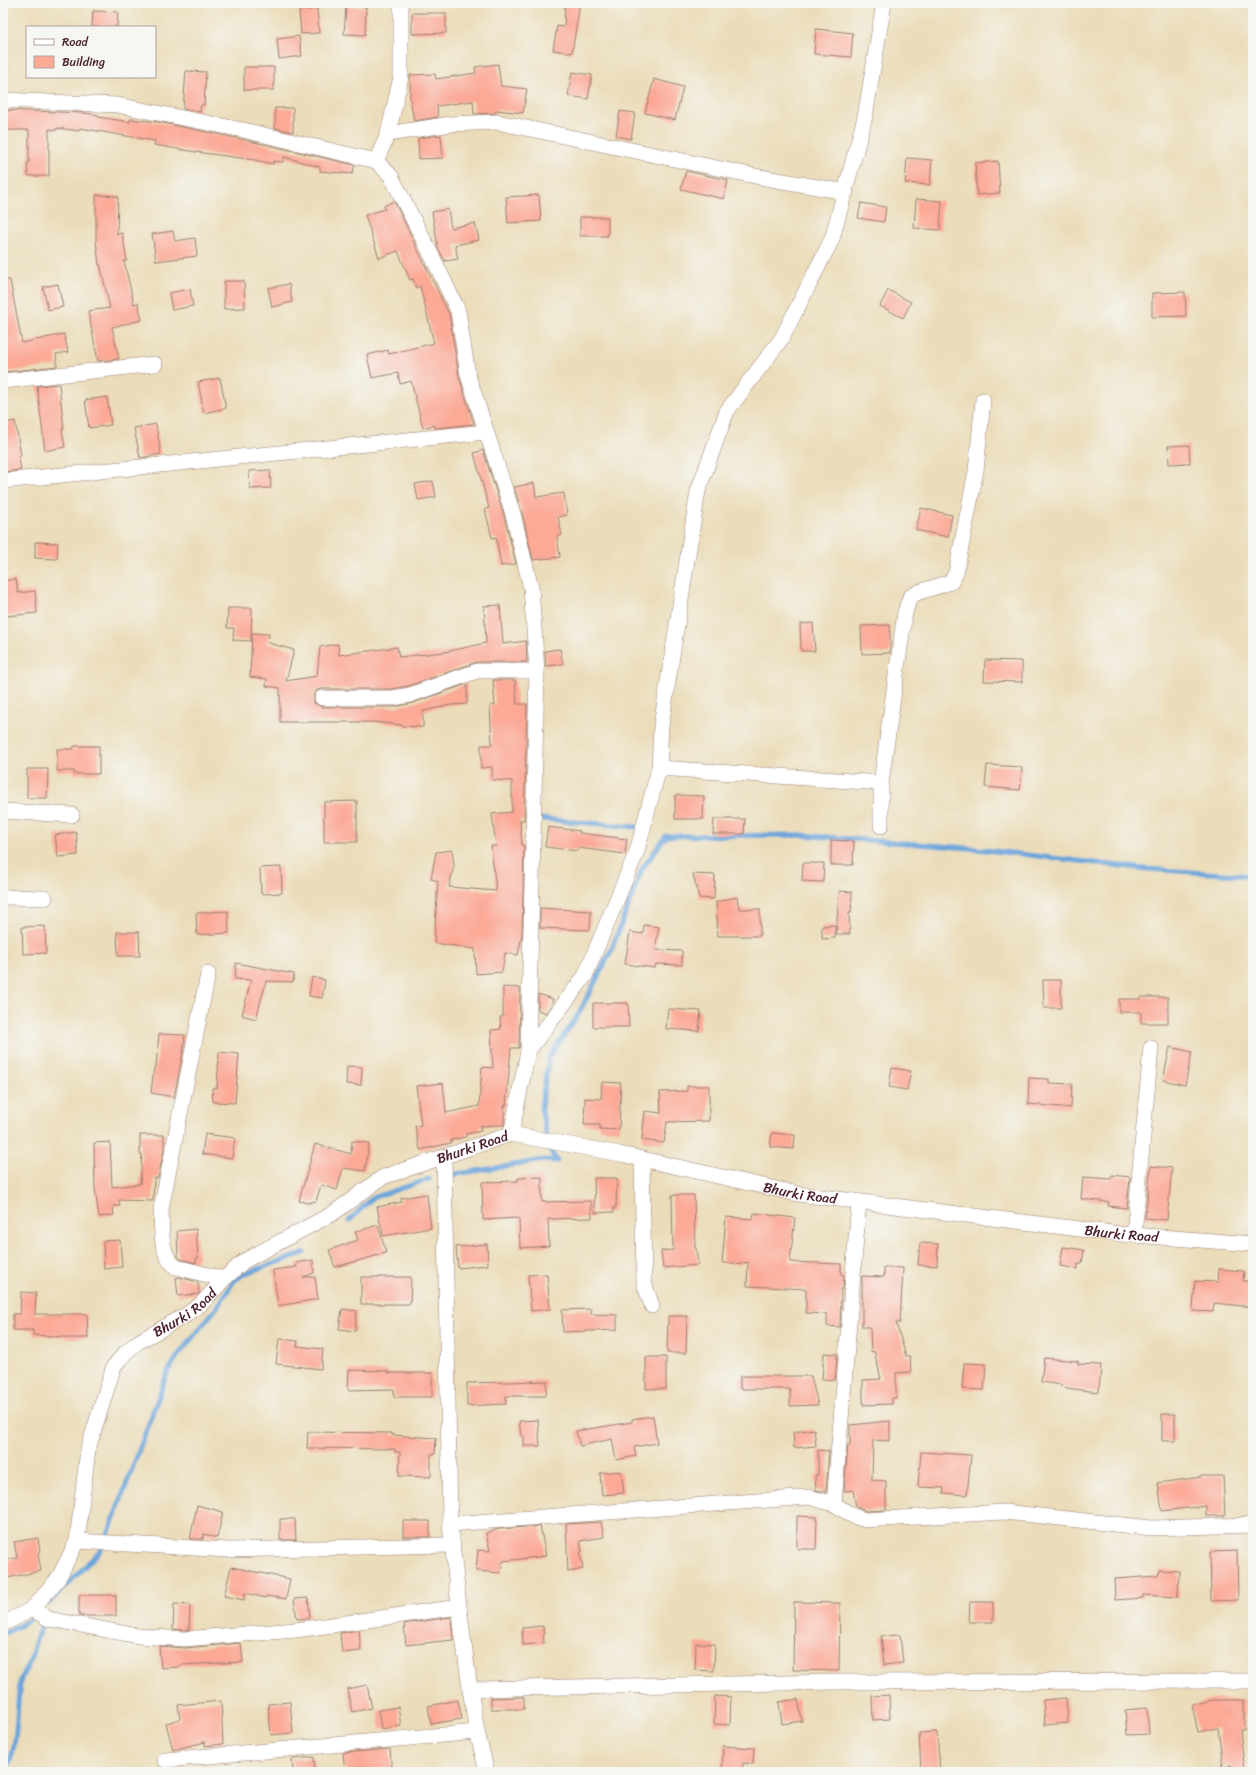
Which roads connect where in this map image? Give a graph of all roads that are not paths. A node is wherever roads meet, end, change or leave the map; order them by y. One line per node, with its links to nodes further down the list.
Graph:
1 (401, 3): 4 (street)
2 (884, 3): 6 (street)
3 (3, 100): 5 (street)
4 (388, 134): 5 (street); 6 (street)
5 (376, 161): 10 (street)
6 (846, 192): 14 (street)
7 (155, 364): 8 (street)
8 (3, 381)
9 (983, 400): 15 (street)
10 (486, 432): 11 (street); 12 (street)
11 (3, 481)
12 (537, 671): 13 (street); 23 (street)
13 (322, 698)
14 (658, 768): 15 (street); 23 (street)
15 (881, 783): 18 (street)
16 (3, 812): 17 (street)
17 (72, 815)
18 (881, 826)
19 (3, 897): 20 (street)
20 (44, 898)
21 (208, 974): 30 (street)
22 (1151, 1048): 28 (street)
23 (528, 1051): 24 (street)
24 (511, 1134): 25 (street, Bhurki Road); 26 (street, Bhurki Road)
25 (444, 1157): 30 (street, Bhurki Road); 33 (street)
26 (642, 1159): 27 (street, Bhurki Road); 31 (street)
27 (859, 1202): 28 (street, Bhurki Road); 32 (street)
28 (1134, 1235): 29 (street, Bhurki Road)
29 (1253, 1244)
30 (224, 1279): 35 (street, Bhurki Road)
31 (652, 1306)
32 (834, 1504): 33 (street); 34 (street)
33 (450, 1524): 36 (street)
34 (1253, 1526)
35 (77, 1541): 36 (street); 38 (street, Bhurki Road)
36 (453, 1546): 37 (street)
37 (459, 1607): 38 (street); 41 (street)
38 (32, 1610): 39 (street, Bhurki Road)
39 (3, 1624)
40 (1253, 1681): 41 (street)
41 (470, 1689): 42 (street)
42 (477, 1732): 43 (street); 44 (street)
43 (165, 1760)
44 (487, 1772)

